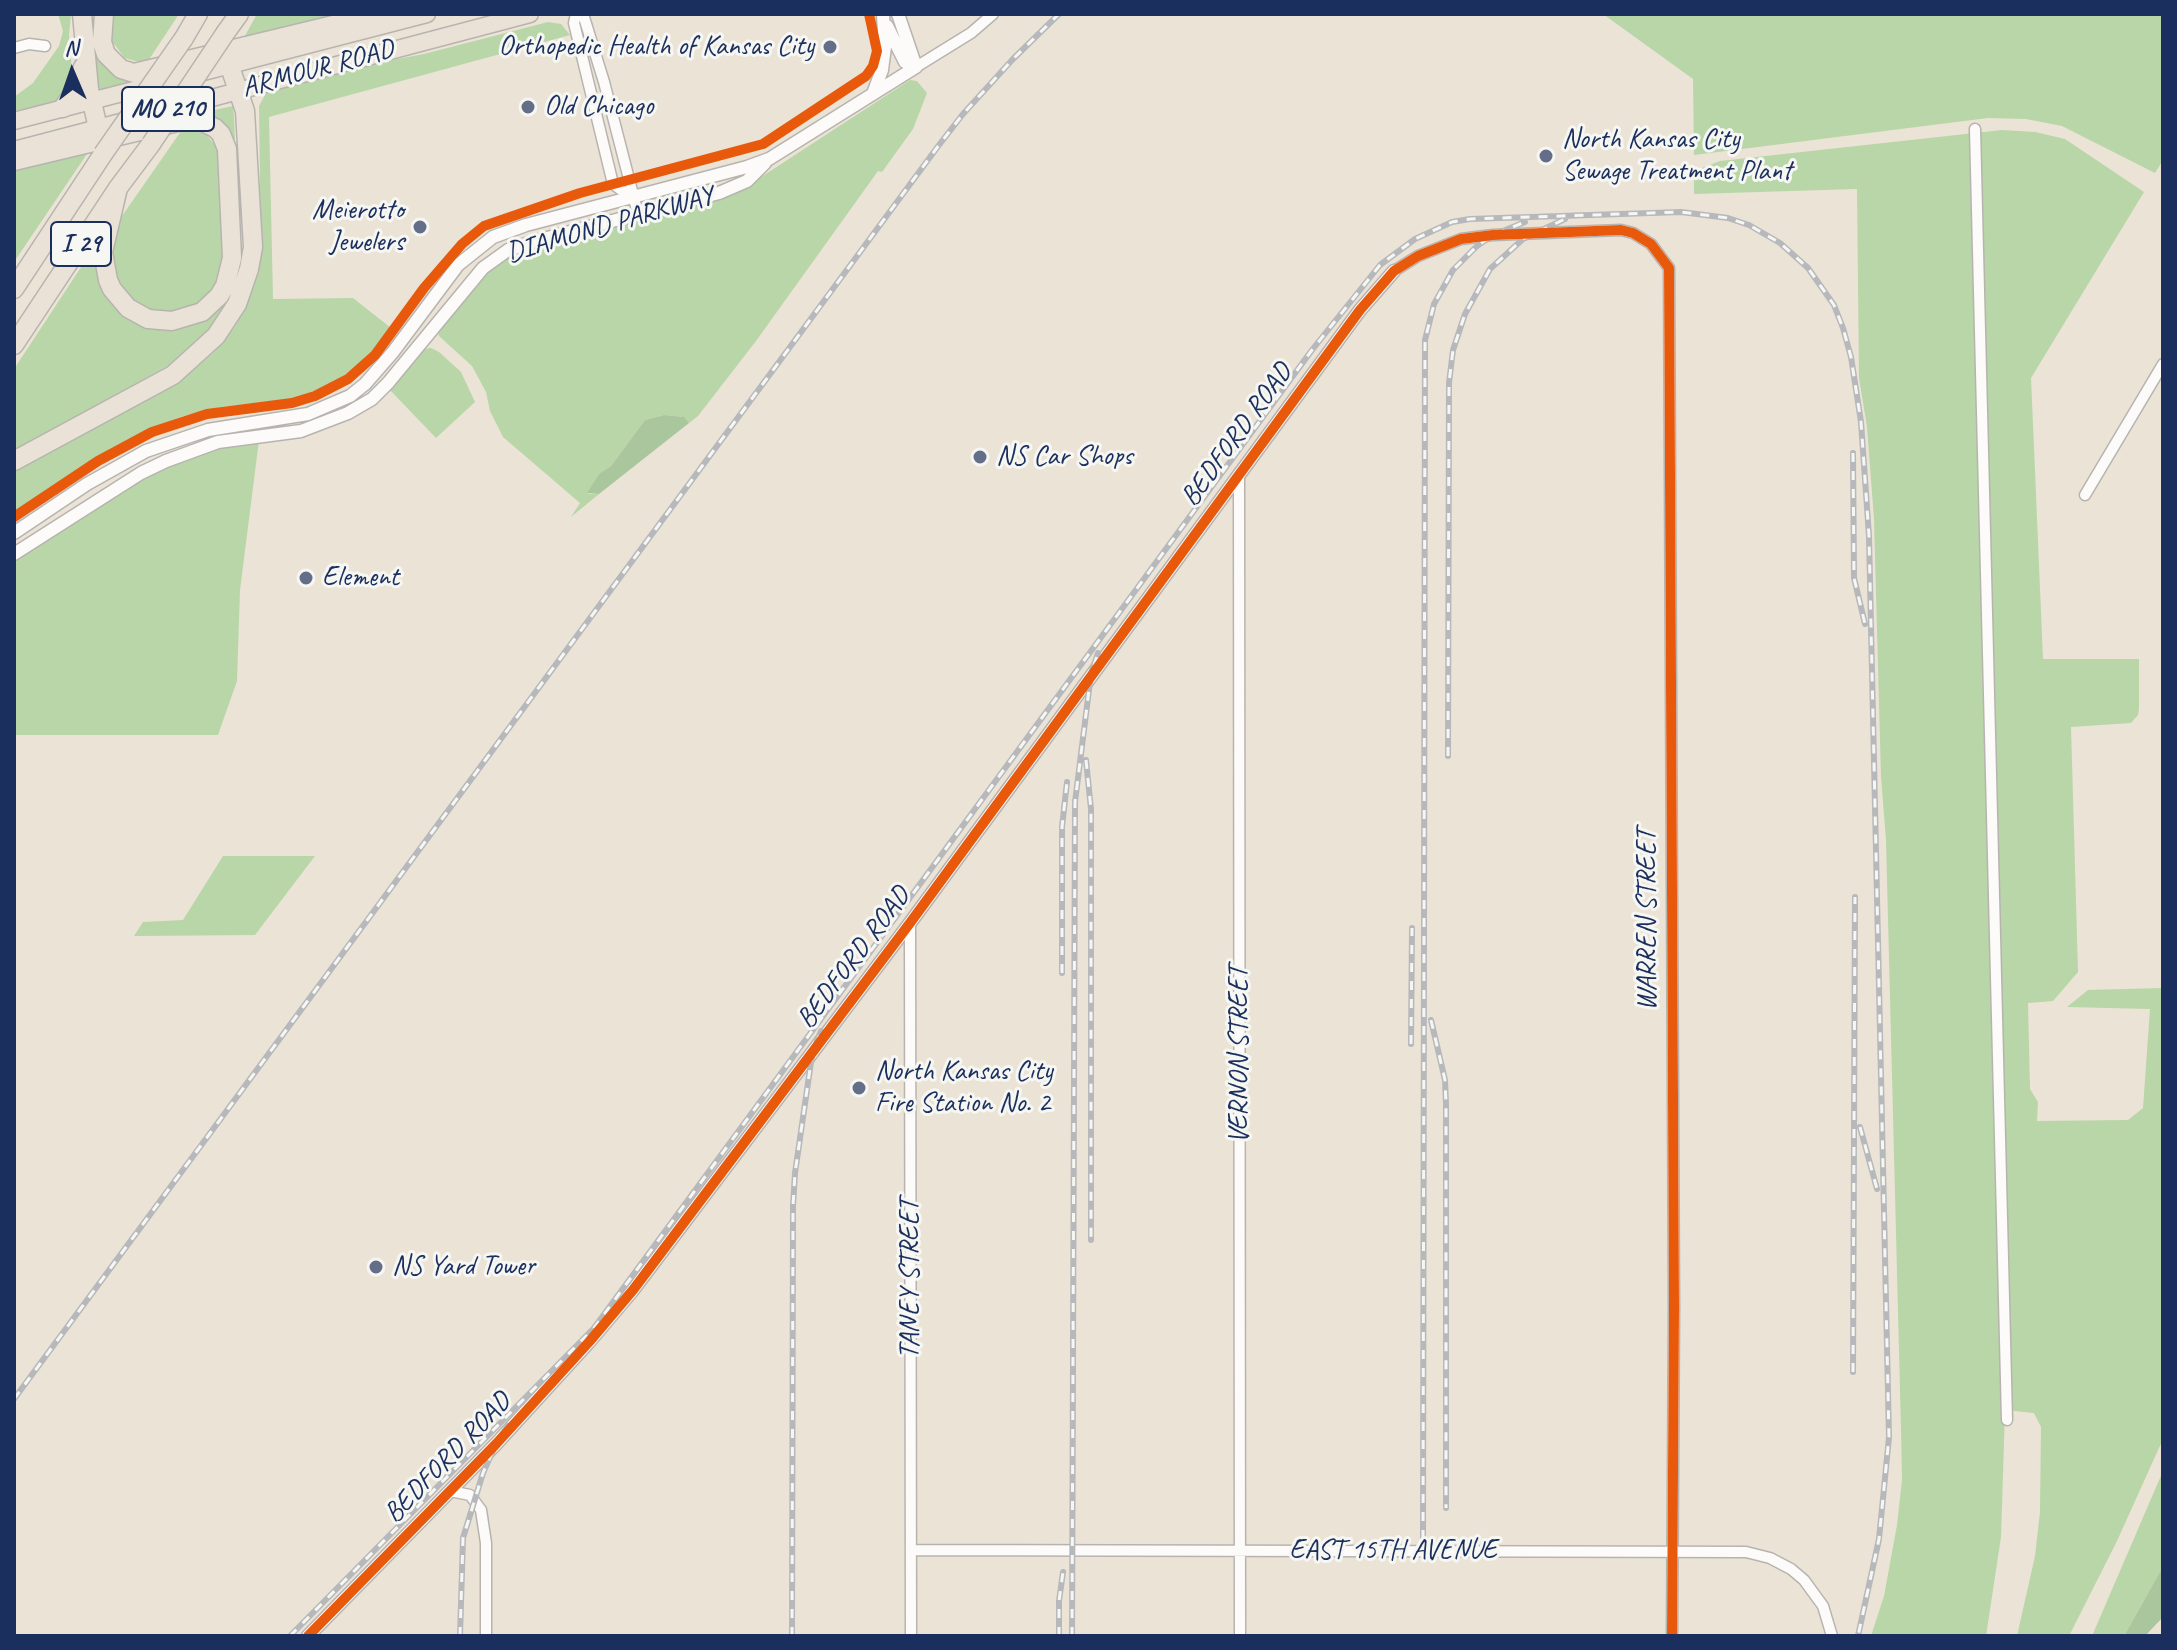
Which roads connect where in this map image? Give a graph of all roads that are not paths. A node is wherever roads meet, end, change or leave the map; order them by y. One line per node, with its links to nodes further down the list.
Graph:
1 (82, 14): 15 (highway)
2 (104, 14): 5 (highway)
3 (198, 14): 32 (highway, I 29, bridge)
4 (239, 14): 28 (highway, I 29, bridge)
5 (379, 14)
6 (427, 14): 16 (main road, ARMOUR ROAD / MO 210)
7 (530, 14): 18 (main road, ARMOUR ROAD / MO 210)
8 (576, 14): 29 (street)
9 (583, 14): 29 (street)
10 (898, 14): 17 (street)
11 (993, 14): 17 (street, DIAMOND PARKWAY)
12 (882, 15): 17 (street); 19 (street)
13 (45, 46): 14 (street)
14 (14, 48)
15 (85, 60): 20 (highway); 21 (highway)
16 (229, 64): 18 (highway); 20 (main road, ARMOUR ROAD / MO 210)
17 (916, 67): 19 (street, DIAMOND PARKWAY)
18 (237, 91): 23 (main road, ARMOUR ROAD / MO 210); 35 (highway)
19 (874, 91): 26 (street, DIAMOND PARKWAY)
20 (91, 101): 21 (main road, ARMOUR ROAD / MO 210); 23 (highway)
21 (63, 108): 22 (main road, ARMOUR ROAD / MO 210)
22 (14, 121)
23 (98, 128): 25 (main road, ARMOUR ROAD / MO 210)
24 (1975, 129): 41 (street)
25 (14, 150)
26 (769, 159): 29 (street, DIAMOND PARKWAY); 30 (street, DIAMOND PARKWAY)
27 (14, 161): 28 (highway)
28 (118, 188): 33 (highway, I 29)
29 (632, 198): 30 (street); 38 (street, DIAMOND PARKWAY)
30 (638, 214): 39 (street, DIAMOND PARKWAY)
31 (1394, 271): 36 (street, BEDFORD ROAD); 45 (street, WARREN STREET)
32 (14, 289)
33 (14, 345)
34 (2163, 364): 37 (street)
35 (14, 461)
36 (1239, 473): 40 (street, BEDFORD ROAD); 44 (street, VERNON STREET)
37 (2085, 495)
38 (14, 533)
39 (14, 554)
40 (910, 923): 42 (street, BEDFORD ROAD); 43 (street, TANEY STREET)
41 (2007, 1420)
42 (450, 1491): 46 (street, BEDFORD ROAD); 47 (street)
43 (911, 1550): 44 (street, EAST 15TH AVENUE); 48 (street, TANEY STREET)
44 (1240, 1551): 45 (street, EAST 15TH AVENUE); 49 (street, VERNON STREET)
45 (1673, 1552): 50 (street, WARREN STREET); 51 (street, EAST 15TH AVENUE)
46 (308, 1636)
47 (486, 1636)
48 (911, 1636)
49 (1240, 1636)
50 (1672, 1636)
51 (1832, 1636)

